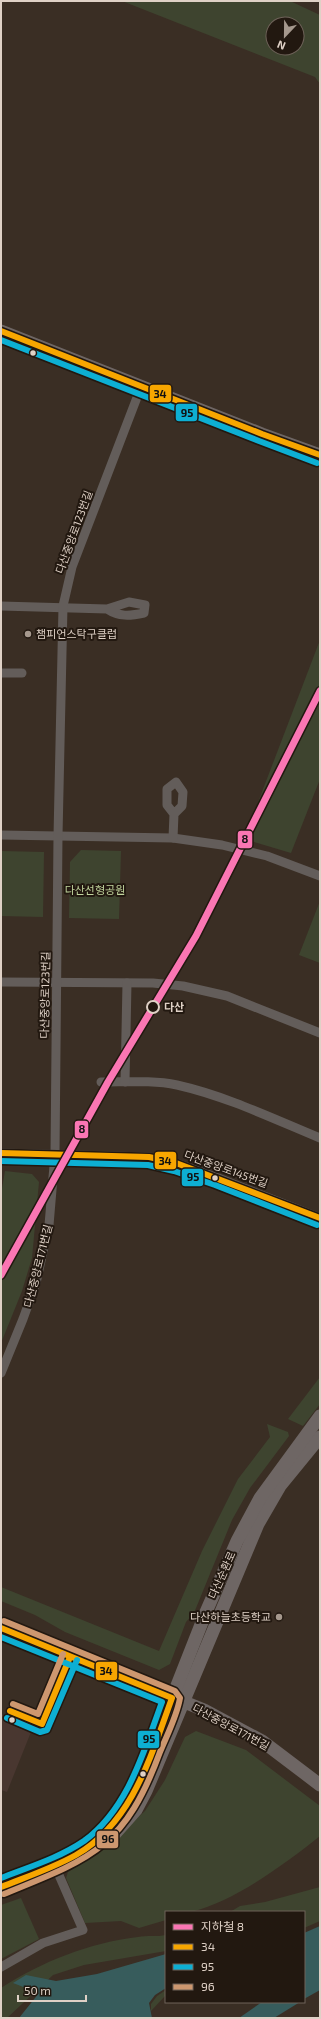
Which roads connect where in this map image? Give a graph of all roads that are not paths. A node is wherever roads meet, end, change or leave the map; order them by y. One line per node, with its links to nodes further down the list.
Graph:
1 (1, 331): 2 (street)
2 (141, 387): 3 (street); 5 (street, 다산중앙로123번길)
3 (320, 455)
4 (1, 606): 5 (street)
5 (63, 606): 6 (street); 11 (street, 다산중앙로123번길)
6 (107, 609)
7 (1, 673): 8 (street)
8 (22, 673)
9 (174, 814): 12 (street)
10 (1, 835): 11 (street)
11 (58, 836): 12 (street); 15 (street, 다산중앙로123번길)
12 (173, 838): 13 (street)
13 (320, 876)
14 (1, 982): 15 (street)
15 (56, 983): 16 (street); 22 (street, 다산중앙로123번길)
16 (127, 983): 17 (street); 19 (street)
17 (320, 1033)
18 (101, 1082): 19 (street)
19 (125, 1082): 20 (street)
20 (320, 1138)
21 (1, 1154): 22 (street, 다산중앙로145번길)
22 (55, 1154): 23 (street, 다산중앙로145번길); 24 (street, 다산중앙로171번길)
23 (320, 1218)
24 (1, 1373)
25 (320, 1416): 28 (street, 다산순환로)
26 (320, 1437): 28 (street, 다산순환로)
27 (1, 1628): 28 (street, 다산중앙로171번길)
28 (177, 1700): 29 (street, 다산중앙로171번길); 30 (street, 다산순환로)
29 (320, 1785)
30 (56, 1868): 31 (street, 다산순환로); 32 (street, 다산순환로); 33 (street)
31 (1, 1887)
32 (1, 1895)
33 (1, 1967)

